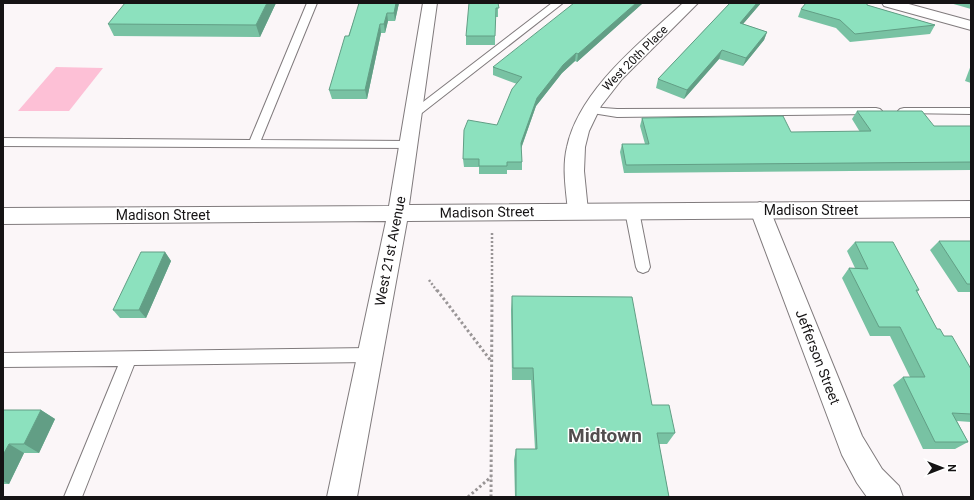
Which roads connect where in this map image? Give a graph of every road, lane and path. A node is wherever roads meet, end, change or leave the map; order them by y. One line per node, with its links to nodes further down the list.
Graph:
1 (312, 3): 11 (lane)
2 (430, 3): 9 (street, West 21st Avenue)
3 (558, 3): 9 (lane)
4 (691, 3): 7 (street, West 20th Place)
5 (889, 3): 6 (street)
6 (971, 26)
7 (590, 110): 8 (lane); 15 (street, West 20th Place)
8 (971, 111)
9 (414, 114): 12 (street, West 21st Avenue)
10 (3, 142): 11 (lane)
11 (254, 144): 12 (lane)
12 (409, 146): 17 (street, West 21st Avenue)
13 (971, 209): 14 (street, Madison Street)
14 (760, 210): 16 (street, Madison Street); 31 (street, Jefferson Street)
15 (578, 211): 16 (street, Madison Street); 17 (street, Madison Street)
16 (632, 211): 20 (lane)
17 (398, 213): 18 (street, Madison Street); 22 (street, West 21st Avenue)
18 (3, 216)
19 (492, 232): 25 (path)
20 (643, 267)
21 (430, 280): 25 (path)
22 (370, 355): 23 (lane); 28 (street, West 21st Avenue)
23 (129, 358): 24 (lane); 27 (lane)
24 (3, 360)
25 (492, 361): 26 (path)
26 (491, 476): 29 (path); 30 (path)
27 (73, 497)
28 (342, 497)
29 (468, 497)
30 (491, 497)
31 (888, 497)

